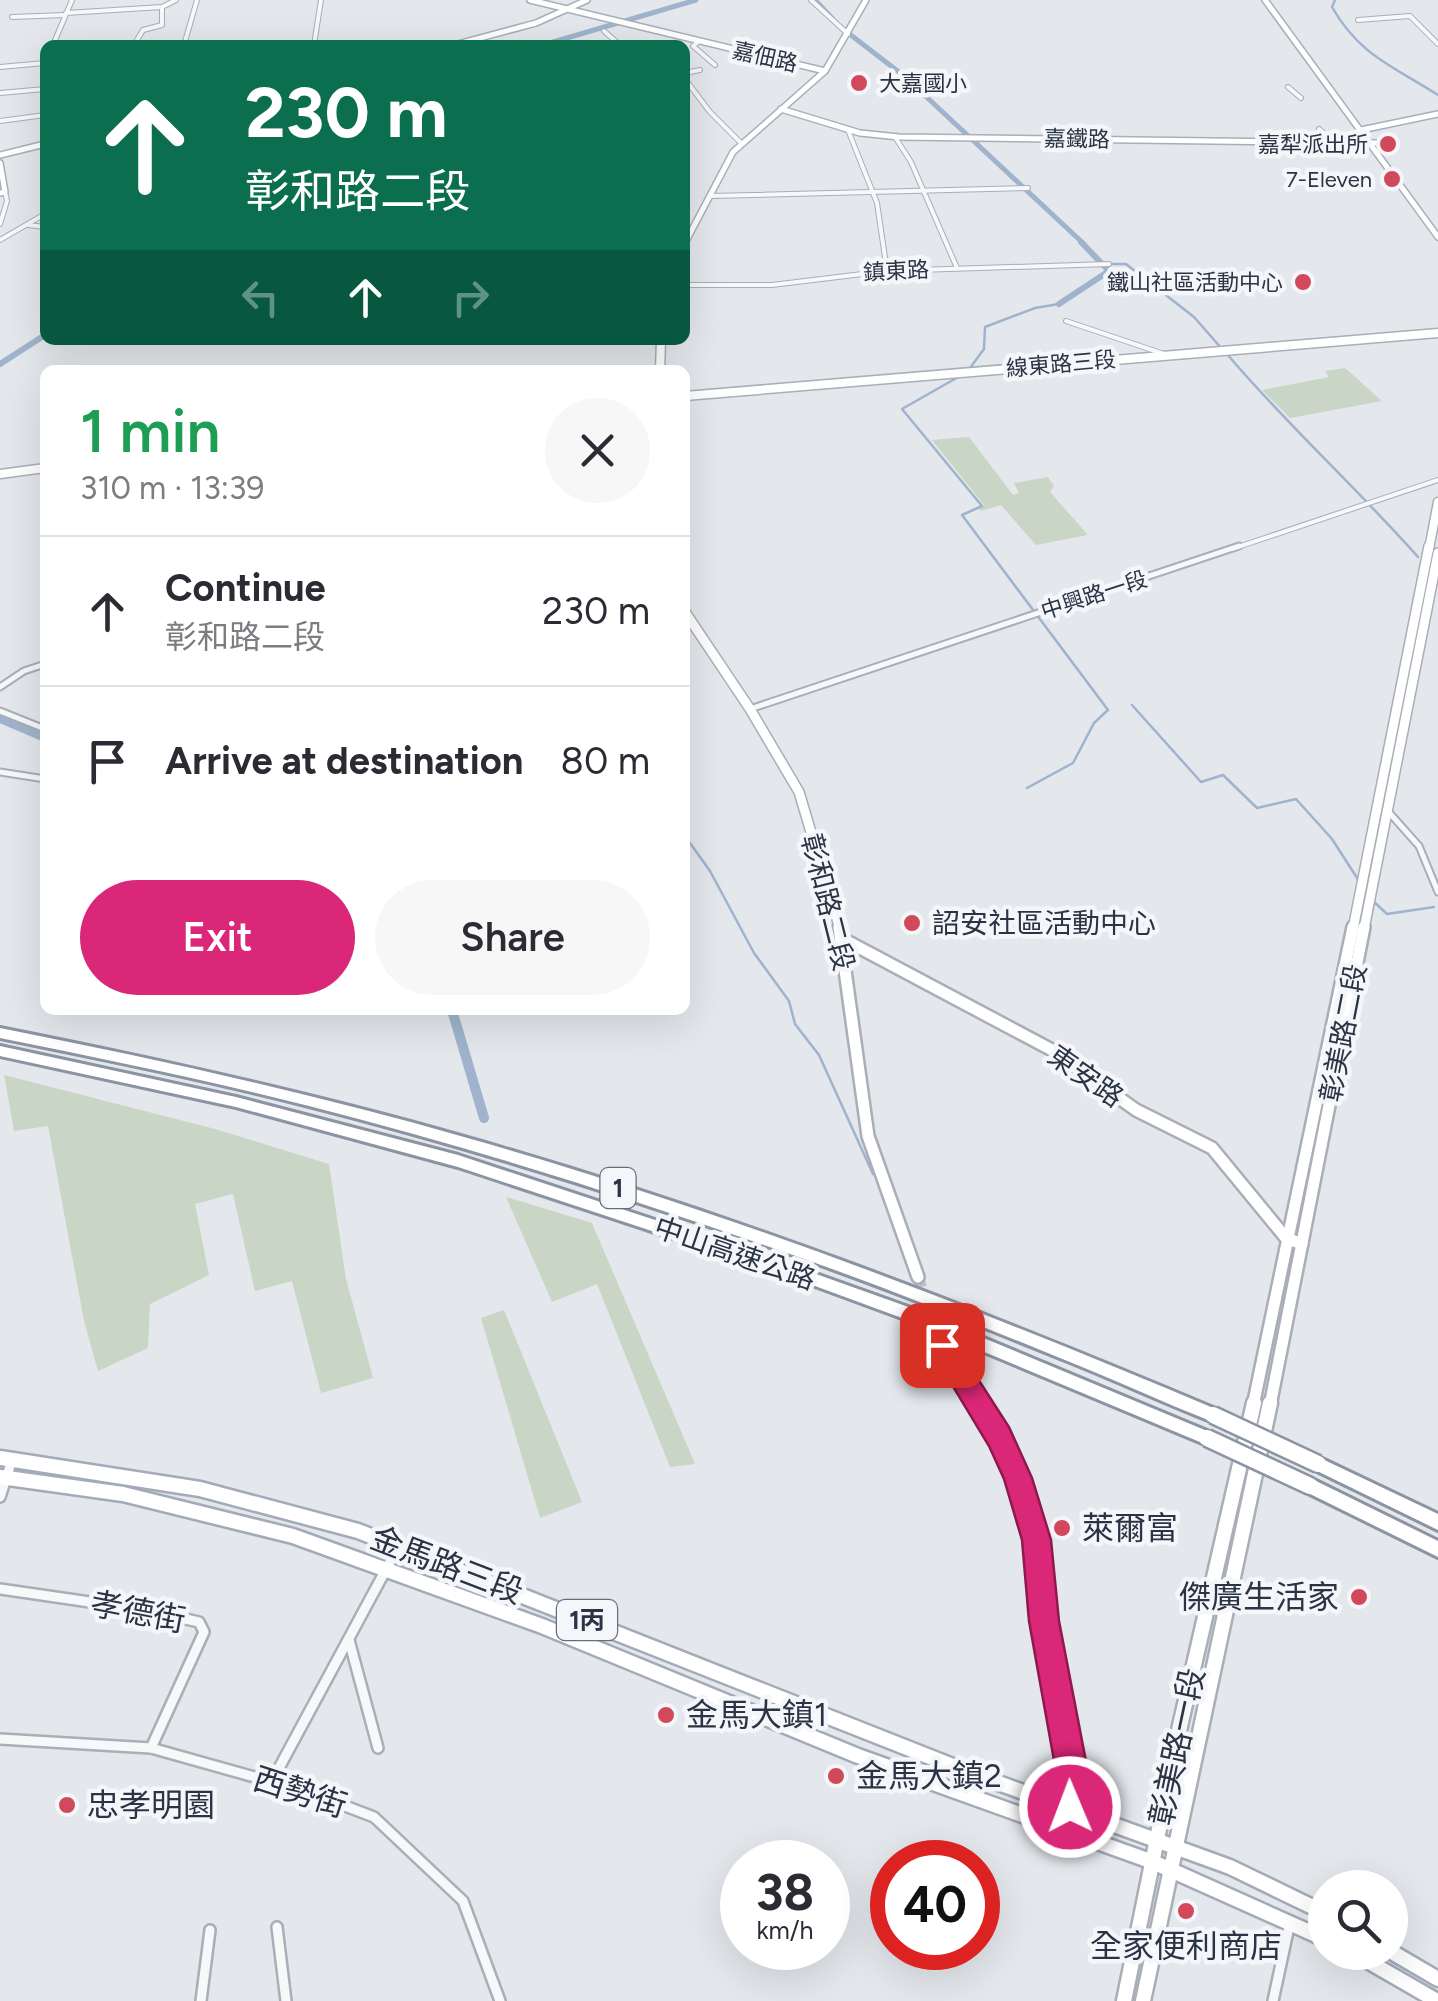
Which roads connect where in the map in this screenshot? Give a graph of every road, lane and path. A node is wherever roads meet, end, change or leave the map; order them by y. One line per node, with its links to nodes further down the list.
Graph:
1 (72, 0): 12 (street)
2 (176, 0): 10 (street)
3 (197, 0): 19 (street)
4 (322, 0): 20 (street)
5 (530, 0): 11 (main road, 嘉佃路)
6 (587, 0): 11 (main road)
7 (811, 0): 16 (street)
8 (866, 0): 16 (main road)
9 (1267, 0): 42 (main road)
10 (162, 7): 12 (street); 18 (street)
11 (566, 8): 21 (main road); 23 (main road, 嘉佃路)
12 (66, 14): 13 (street); 17 (street)
13 (12, 17)
14 (1358, 20): 24 (street)
15 (604, 30): 22 (street)
16 (849, 32): 29 (main road)
17 (55, 40)
18 (137, 40)
19 (185, 40)
20 (315, 40)
21 (472, 40)
22 (615, 40)
23 (699, 41): 26 (street); 29 (main road, 嘉佃路)
24 (1438, 44)
25 (40, 64): 27 (street)
26 (715, 66)
27 (0, 67)
28 (700, 70): 30 (street)
29 (826, 71): 36 (main road)
30 (690, 74)
31 (1288, 86): 35 (street)
32 (690, 87): 44 (street)
33 (40, 90): 34 (street)
34 (0, 93)
35 (1301, 98)
36 (782, 110): 41 (main road, 嘉鐵路); 44 (main road)
37 (1438, 114): 42 (main road)
38 (40, 116): 39 (street)
39 (0, 121)
40 (1319, 129): 45 (street)
41 (848, 130): 43 (main road, 嘉鐵路); 51 (street)
42 (1364, 130): 46 (main road)
43 (896, 137): 45 (main road, 嘉鐵路); 52 (street)
44 (740, 142): 54 (main road)
45 (1334, 142): 46 (main road, 嘉鐵路)
46 (1374, 143): 59 (main road); 61 (main road)
47 (40, 145): 48 (main road)
48 (0, 155)
49 (0, 163): 53 (main road)
50 (1024, 189): 52 (street)
51 (871, 190): 52 (street); 54 (street); 65 (street)
52 (924, 191): 64 (street)
53 (2, 192): 56 (street)
54 (710, 196): 60 (main road)
55 (40, 217): 57 (street)
56 (0, 224)
57 (28, 225): 58 (street); 62 (street)
58 (40, 226)
59 (1438, 226)
60 (690, 234)
61 (1438, 237)
62 (0, 240)
63 (1108, 264): 64 (street, 鎮東路)
64 (956, 268): 65 (street, 鎮東路)
65 (887, 271): 66 (street, 鎮東路)
66 (690, 285)
67 (1066, 322): 69 (street)
68 (1438, 333): 69 (main road, 線東路三段)
69 (1168, 355): 70 (main road, 線東路三段)
70 (690, 396)
71 (40, 469): 72 (main road)
72 (0, 474)
73 (1438, 480): 79 (street, 中興路一段)
74 (1438, 502): 75 (main road, 彰美路二段)
75 (1433, 560): 84 (main road, 彰美路二段)
76 (690, 619): 79 (main road, 彰和路二段)
77 (40, 666): 78 (street)
78 (0, 686)
79 (750, 708): 87 (main road, 彰和路二段)
80 (0, 711): 81 (street)
81 (40, 728)
82 (0, 772): 83 (street)
83 (40, 778)
84 (1381, 807): 85 (street); 90 (main road, 彰美路二段); 91 (main road, 彰美路二段)
85 (1434, 867): 86 (street)
86 (1438, 892)
87 (844, 939): 92 (main road, 東安路); 94 (main road, 彰和路二段)
88 (0, 1032): 101 (highway, 中山高速公路 / 1, bridge)
89 (0, 1051): 103 (highway, 中山高速公路 / 1, bridge)
90 (1300, 1177): 91 (street); 92 (main road, 彰美路二段)
91 (1314, 1182): 93 (main road, 彰美路二段)
92 (1286, 1238): 93 (main road); 98 (main road, 彰美路二段)
93 (1302, 1244): 100 (main road, 彰美路二段)
94 (918, 1277)
95 (942, 1345): 111 (main road)
96 (6, 1458): 97 (street); 102 (main road, 金馬路三段 / 1丙)
97 (3, 1477): 99 (street); 104 (main road, 金馬路三段 / 1丙)
98 (1232, 1494): 100 (main road); 112 (main road, 彰美路一段)
99 (0, 1497)
100 (1248, 1501): 113 (main road, 彰美路一段)
101 (1438, 1522)
102 (398, 1547): 104 (street); 111 (main road, 金馬路三段 / 1丙)
103 (1438, 1549)
104 (385, 1571): 106 (street); 114 (main road, 金馬路三段 / 1丙)
105 (0, 1589): 108 (street, 孝德街)
106 (349, 1639): 109 (street); 110 (street)
107 (0, 1739): 108 (street, 西勢街)
108 (150, 1748): 110 (street, 西勢街)
109 (378, 1748)
110 (272, 1781): 126 (street, 西勢街)
111 (1070, 1807): 112 (main road, 金馬路三段 / 1丙)
112 (1158, 1840): 113 (main road, 1丙); 114 (main road, 彰美路一段)
113 (1176, 1846): 115 (main road, 彰美路一段); 116 (main road, 1丙)
114 (1153, 1862): 115 (main road, 1丙); 127 (main road, 彰美路一段)
115 (1169, 1869): 117 (main road, 1丙); 128 (main road, 彰美路一段)
116 (1308, 1903)
117 (1290, 1921): 120 (main road, 1丙); 129 (street)
118 (278, 1927): 125 (street)
119 (210, 1930): 124 (street)
120 (1308, 1930)
121 (1408, 1962): 123 (main road)
122 (1384, 1970): 130 (main road)
123 (1438, 1980)
124 (201, 2001)
125 (286, 2001)
126 (500, 2001)
127 (1124, 2001)
128 (1143, 2001)
129 (1273, 2001)
130 (1438, 2001)

